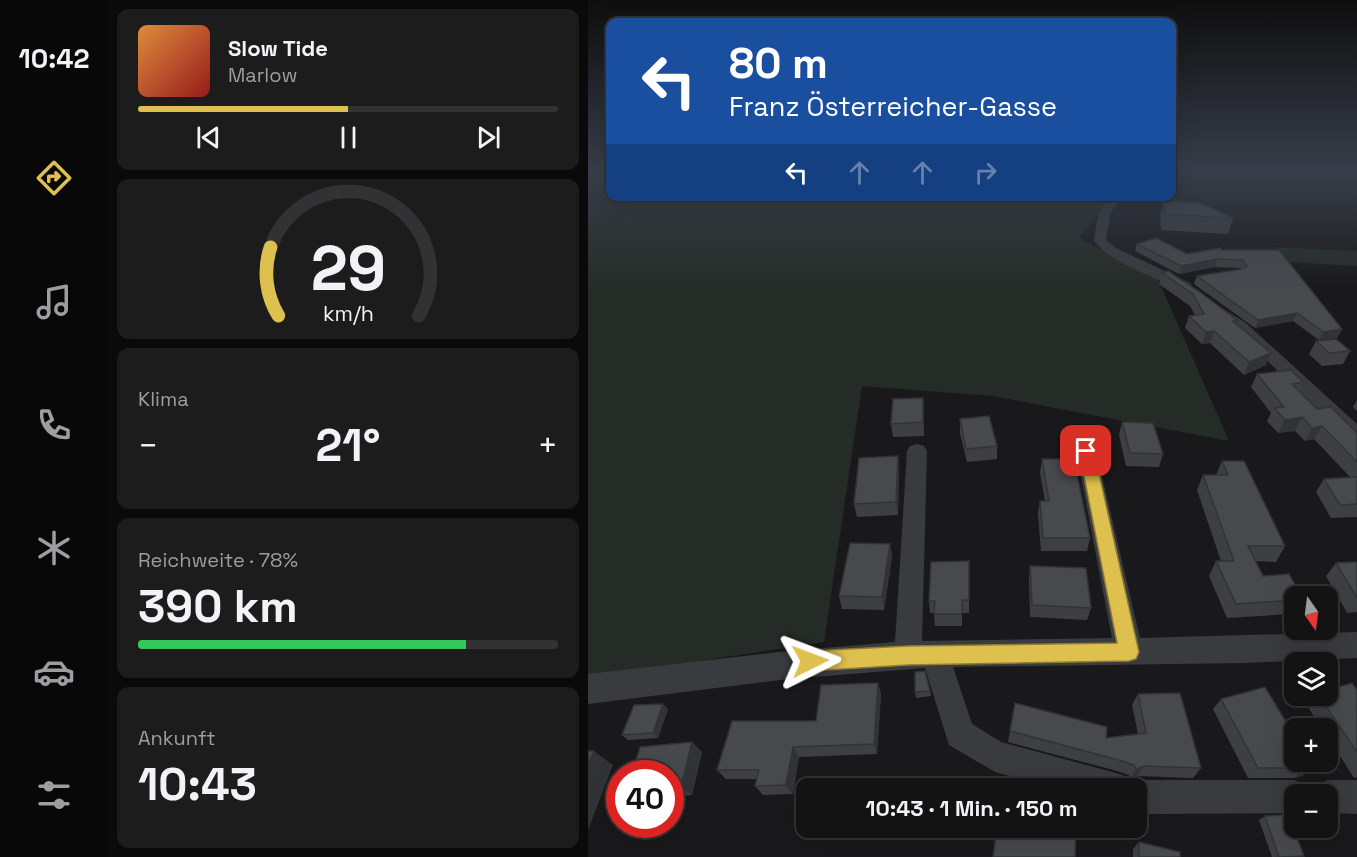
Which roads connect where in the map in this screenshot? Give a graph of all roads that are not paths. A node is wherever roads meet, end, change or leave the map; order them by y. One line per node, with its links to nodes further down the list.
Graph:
1 (1107, 210): 3 (street)
2 (1196, 277): 3 (street)
3 (1178, 281): 4 (street)
4 (1357, 435)
5 (1086, 451): 8 (street)
6 (917, 452): 9 (street)
7 (1355, 647): 8 (street)
8 (1129, 652): 9 (street)
9 (922, 655): 10 (street); 11 (street)
10 (588, 689)
11 (1076, 778)
12 (1147, 797): 13 (street)
13 (1284, 797)
14 (1338, 797): 15 (street)
15 (1357, 797)

